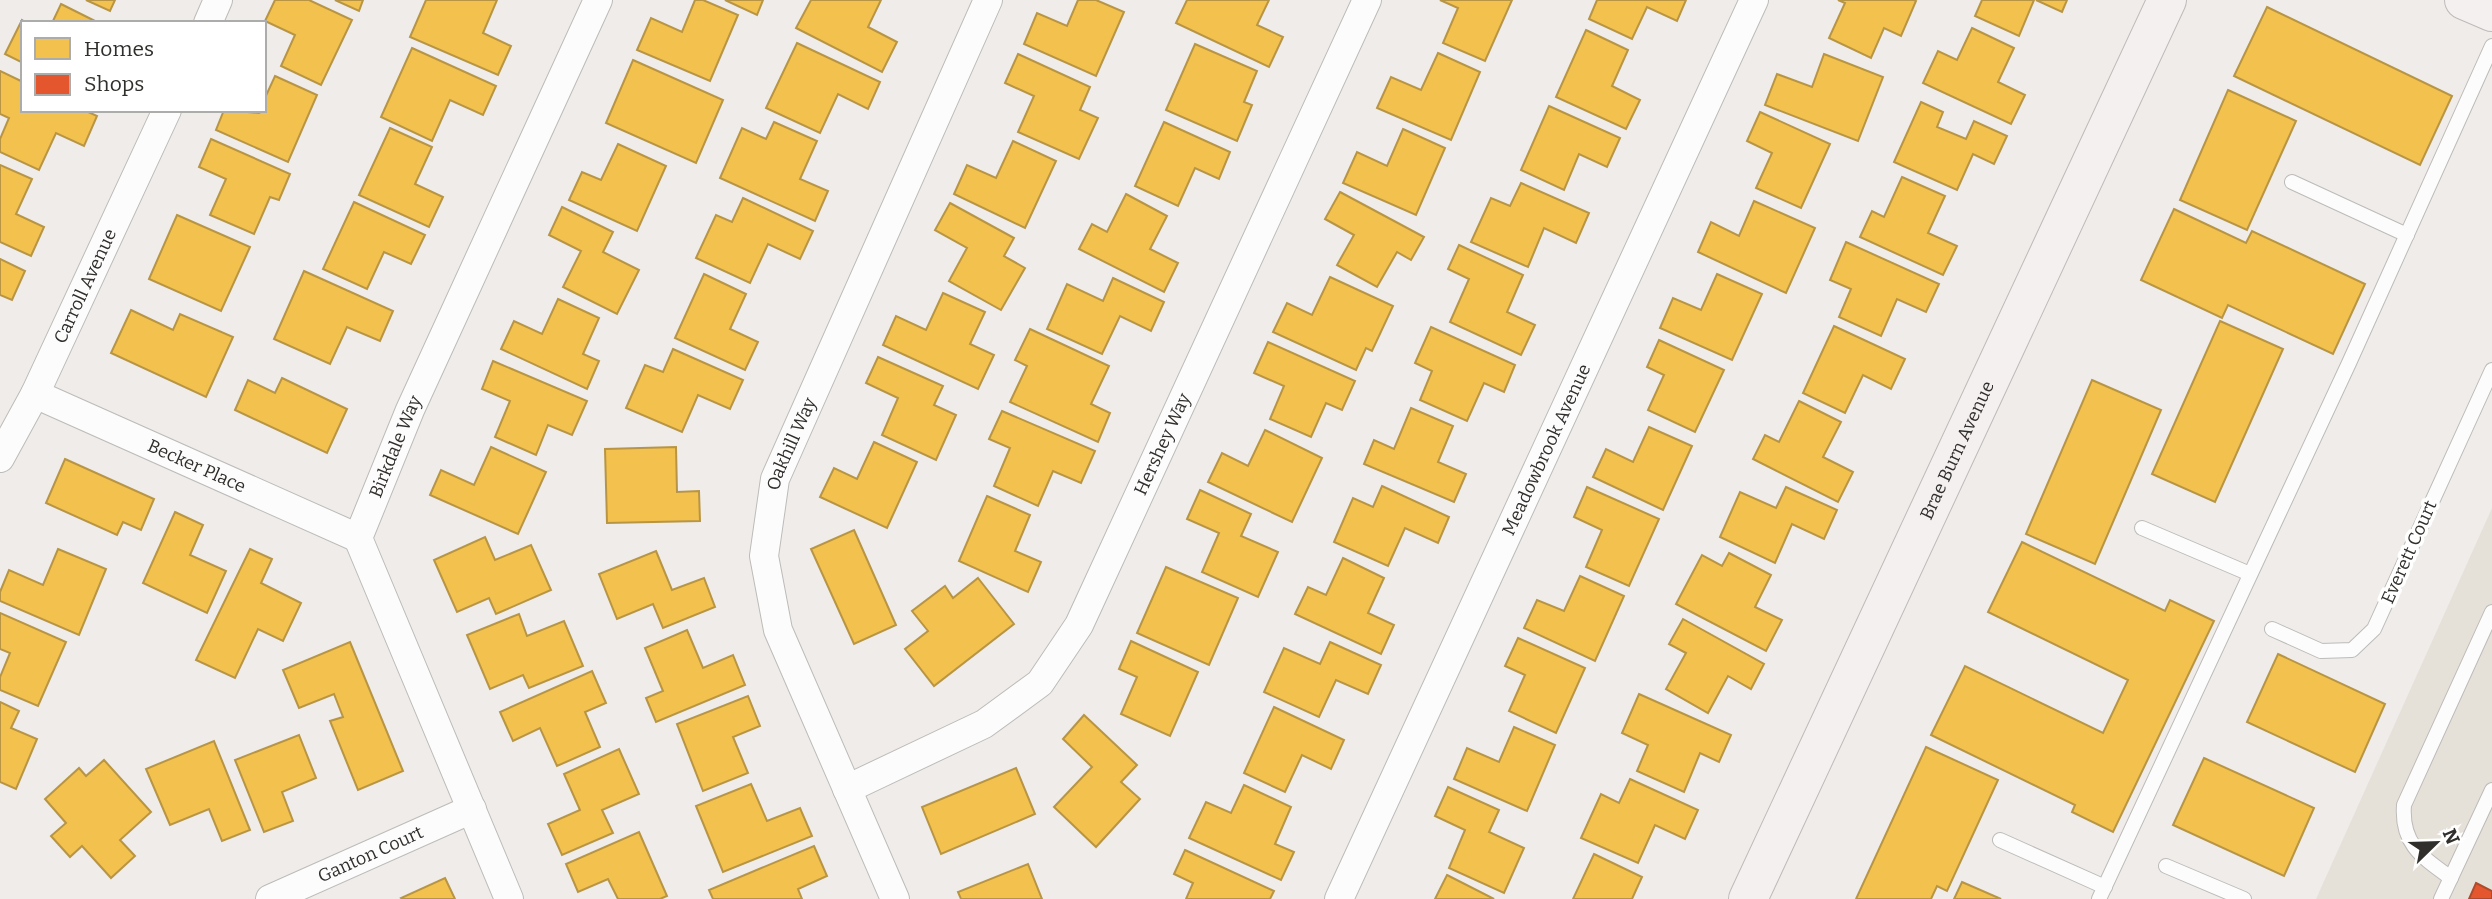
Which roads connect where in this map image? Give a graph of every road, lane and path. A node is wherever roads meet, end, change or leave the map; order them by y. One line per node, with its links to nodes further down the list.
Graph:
1 (218, 0): 9 (street)
2 (598, 0): 18 (street, Birkdale Way)
3 (988, 0): 22 (street, Oakhill Way)
4 (1367, 0): 22 (street, Hershey Way)
5 (1754, 0): 32 (street, Meadowbrook Avenue)
6 (2166, 0): 33 (street, Brae Burn Avenue)
7 (2463, 0): 8 (street)
8 (2492, 12)
9 (209, 21)
10 (2492, 46): 13 (lane)
11 (166, 112): 15 (street, Carroll Avenue)
12 (2292, 182): 13 (lane)
13 (2407, 235): 19 (lane)
14 (2492, 370): 21 (lane, Everett Court)
15 (35, 394): 16 (street, Carroll Avenue); 18 (street, Becker Place)
16 (0, 458)
17 (2142, 528): 19 (lane)
18 (358, 538): 24 (street)
19 (2250, 574): 28 (lane)
20 (2492, 612): 27 (lane)
21 (2272, 629)
22 (847, 789): 31 (street, Oakhill Way)
23 (2492, 790): 27 (lane)
24 (472, 809): 29 (street, Ganton Court); 30 (street)
25 (2000, 840): 28 (lane)
26 (2166, 866): 34 (lane)
27 (2451, 878): 35 (lane)
28 (2102, 893)
29 (270, 899)
30 (509, 899)
31 (895, 899)
32 (1339, 899)
33 (1748, 899)
34 (2244, 899)
35 (2441, 899)

